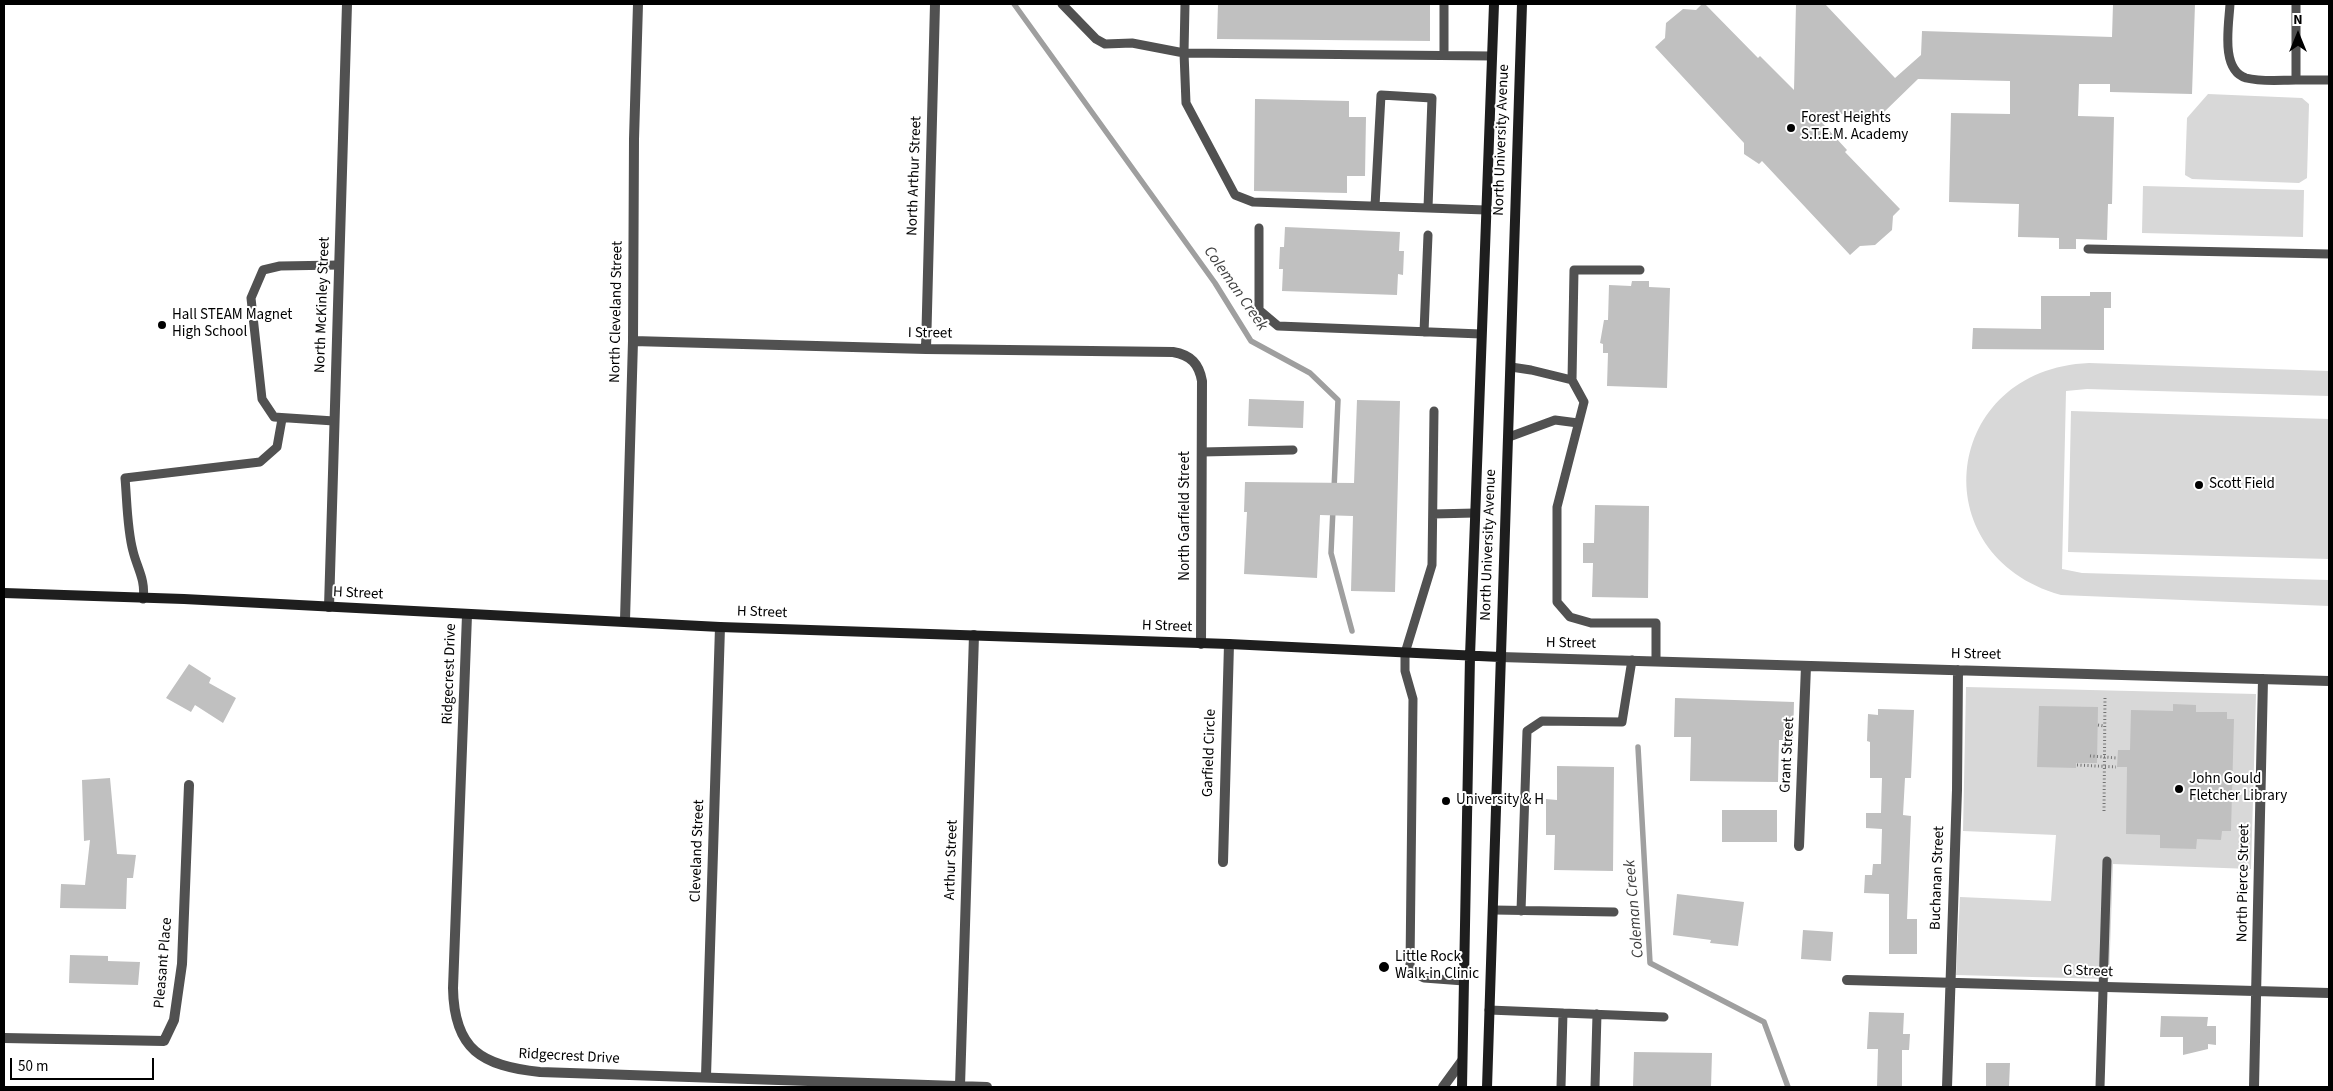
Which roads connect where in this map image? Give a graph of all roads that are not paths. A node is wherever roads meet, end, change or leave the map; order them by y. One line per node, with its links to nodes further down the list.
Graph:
1 (347, 4): 23 (street, North McKinley Street)
2 (638, 4): 27 (street, North Cleveland Street)
3 (935, 4): 28 (street, North Arthur Street)
4 (1062, 4): 11 (lane)
5 (1185, 4): 11 (lane)
6 (1444, 4): 12 (lane)
7 (1494, 4): 13 (main road, North University Avenue)
8 (1522, 4): 29 (main road, North University Avenue)
9 (2230, 4): 14 (lane)
10 (2296, 4): 14 (lane)
11 (1184, 52): 12 (lane); 16 (lane)
12 (1444, 55): 13 (lane)
13 (1492, 56): 18 (main road, North University Avenue)
14 (2296, 80): 15 (lane)
15 (2329, 80)
16 (1374, 206): 17 (lane); 17 (lane)
17 (1428, 208): 18 (lane)
18 (1486, 210): 26 (main road, North University Avenue)
19 (1259, 228): 25 (lane)
20 (1428, 236): 25 (lane)
21 (2088, 249): 22 (lane)
22 (2329, 254)
23 (339, 266): 33 (lane); 34 (street, North McKinley Street)
24 (1640, 270): 30 (lane)
25 (1424, 332): 26 (lane)
26 (1481, 334): 39 (main road, North University Avenue)
27 (633, 341): 28 (street, I Street); 45 (street, North Cleveland Street)
28 (926, 349): 31 (street, I Street)
29 (1511, 367): 30 (lane); 36 (main road, North University Avenue)
30 (1572, 380): 35 (lane)
31 (1202, 388): 38 (street, North Garfield Street)
32 (1434, 411): 40 (lane)
33 (282, 419): 34 (lane); 42 (lane)
34 (334, 421): 43 (street, North McKinley Street)
35 (1578, 423): 36 (lane); 54 (lane)
36 (1509, 437): 52 (main road, North University Avenue)
37 (1293, 450): 38 (lane)
38 (1202, 452): 48 (street, North Garfield Street)
39 (1475, 513): 40 (lane); 51 (main road, North University Avenue)
40 (1433, 514): 50 (lane)
41 (4, 593): 42 (main road, H Street)
42 (143, 599): 43 (main road, H Street)
43 (329, 607): 44 (main road, H Street)
44 (467, 615): 45 (main road, H Street); 78 (street, Ridgecrest Drive)
45 (625, 620): 46 (main road, H Street)
46 (720, 627): 47 (main road, H Street); 78 (street, Cleveland Street)
47 (974, 635): 48 (main road, H Street); 79 (street, Arthur Street)
48 (1201, 644): 49 (main road, H Street)
49 (1229, 644): 50 (main road, H Street); 62 (street, Garfield Circle)
50 (1405, 653): 51 (main road, H Street); 67 (lane)
51 (1470, 656): 52 (main road, H Street); 67 (main road, North University Avenue)
52 (1500, 657): 53 (street, H Street); 63 (main road, North University Avenue)
53 (1632, 660): 54 (street, H Street); 64 (lane)
54 (1656, 661): 55 (street, H Street)
55 (1806, 666): 56 (street, H Street); 60 (street, Grant Street)
56 (1958, 670): 57 (street, H Street); 68 (street, Buchanan Street)
57 (2263, 679): 58 (street, H Street); 70 (street, North Pierce Street)
58 (2329, 681)
59 (189, 785): 76 (street, Pleasant Place)
60 (1799, 846)
61 (2107, 861): 69 (lane)
62 (1223, 862)
63 (1494, 910): 64 (lane); 72 (main road, North University Avenue)
64 (1521, 911): 65 (lane)
65 (1614, 912)
66 (1847, 980): 68 (street, G Street)
67 (1464, 981): 77 (main road, North University Avenue)
68 (1949, 983): 69 (street, G Street); 86 (street, Buchanan Street)
69 (2103, 987): 70 (street, G Street); 87 (lane)
70 (2257, 992): 71 (street, G Street); 88 (street, North Pierce Street)
71 (2329, 994)
72 (1489, 1010): 73 (lane); 83 (main road, North University Avenue)
73 (1563, 1013): 74 (lane); 84 (lane)
74 (1597, 1014): 75 (lane); 85 (lane)
75 (1664, 1017)
76 (4, 1038)
77 (1462, 1061): 81 (street); 82 (main road, North University Avenue)
78 (706, 1076): 79 (street, Ridgecrest Drive)
79 (960, 1086): 80 (street, Ridgecrest Drive)
80 (987, 1087)
81 (1443, 1087)
82 (1462, 1087)
83 (1487, 1087)
84 (1562, 1087)
85 (1595, 1087)
86 (1947, 1087)
87 (2100, 1087)
88 (2254, 1087)

